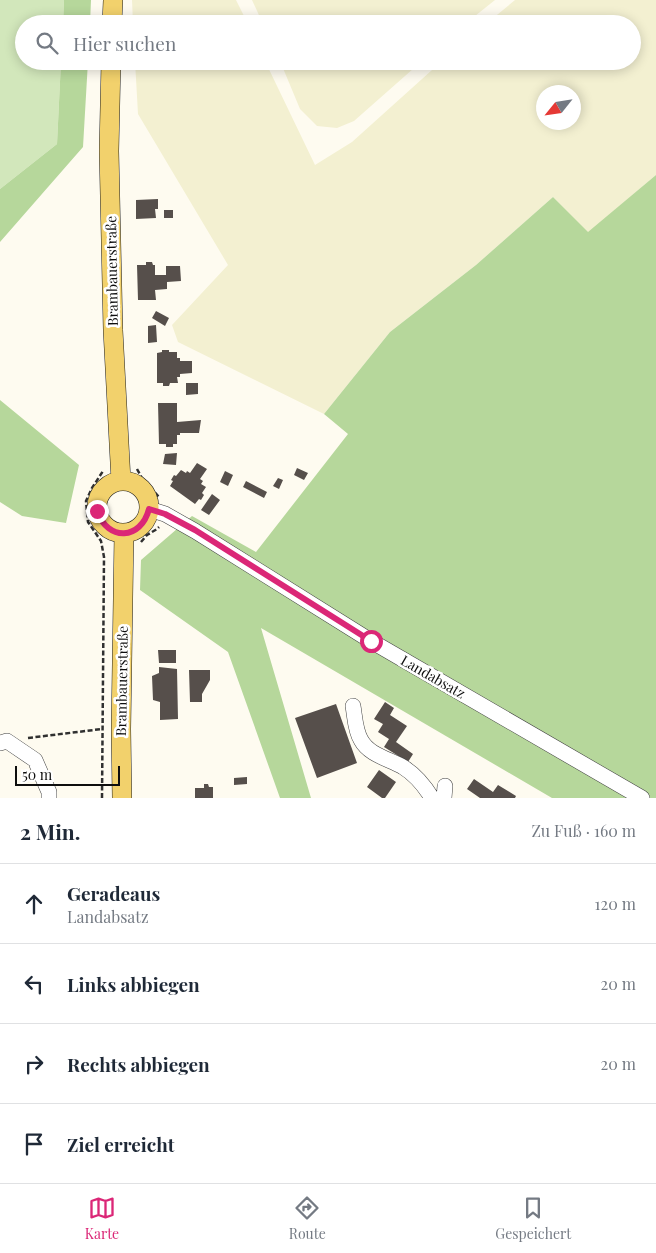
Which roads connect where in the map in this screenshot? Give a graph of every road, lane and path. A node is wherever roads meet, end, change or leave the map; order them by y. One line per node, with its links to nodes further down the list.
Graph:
1 (113, 0): 2 (main road)
2 (112, 15)
3 (111, 70): 5 (main road, Brambauerstraße)
4 (106, 466): 9 (path)
5 (121, 481): 6 (main road); 7 (main road)
6 (149, 509): 7 (main road); 16 (street, Landabsatz)
7 (124, 533): 10 (main road, Brambauerstraße)
8 (354, 706): 15 (street)
9 (101, 729): 10 (path); 11 (path); 13 (path)
10 (121, 729): 14 (main road, Brambauerstraße)
11 (4, 742): 12 (street)
12 (49, 798)
13 (102, 798)
14 (122, 798)
15 (432, 798)
16 (642, 798)

